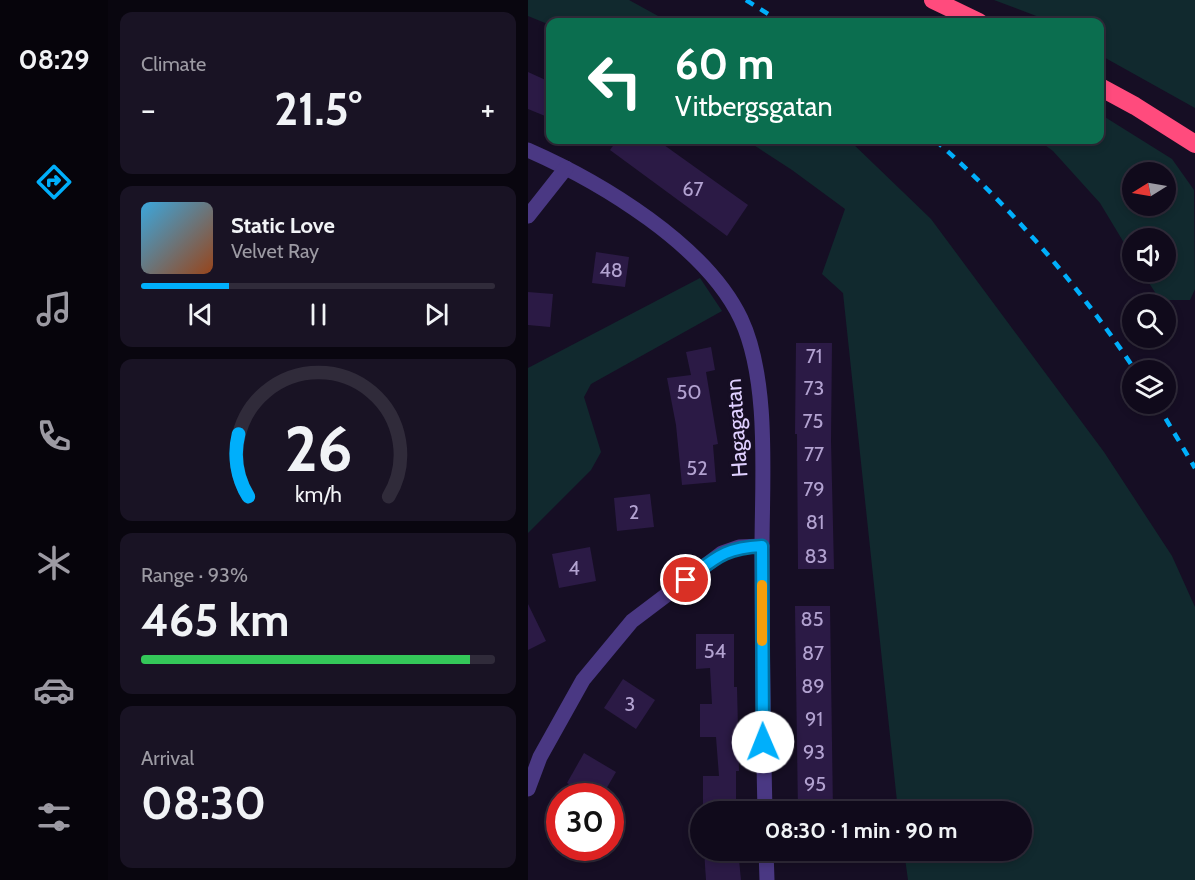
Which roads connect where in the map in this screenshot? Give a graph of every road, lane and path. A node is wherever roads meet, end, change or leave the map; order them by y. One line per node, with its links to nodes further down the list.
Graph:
1 (933, 0): 2 (highway)
2 (971, 18)
3 (1104, 89): 4 (highway)
4 (1195, 144)
5 (528, 150): 6 (street, Hagagatan)
6 (566, 168): 7 (street); 8 (street, Hagagatan)
7 (528, 216)
8 (762, 546): 9 (street); 10 (street, Hagagatan)
9 (528, 789)
10 (765, 801)
11 (766, 861): 12 (street)
12 (767, 880)

